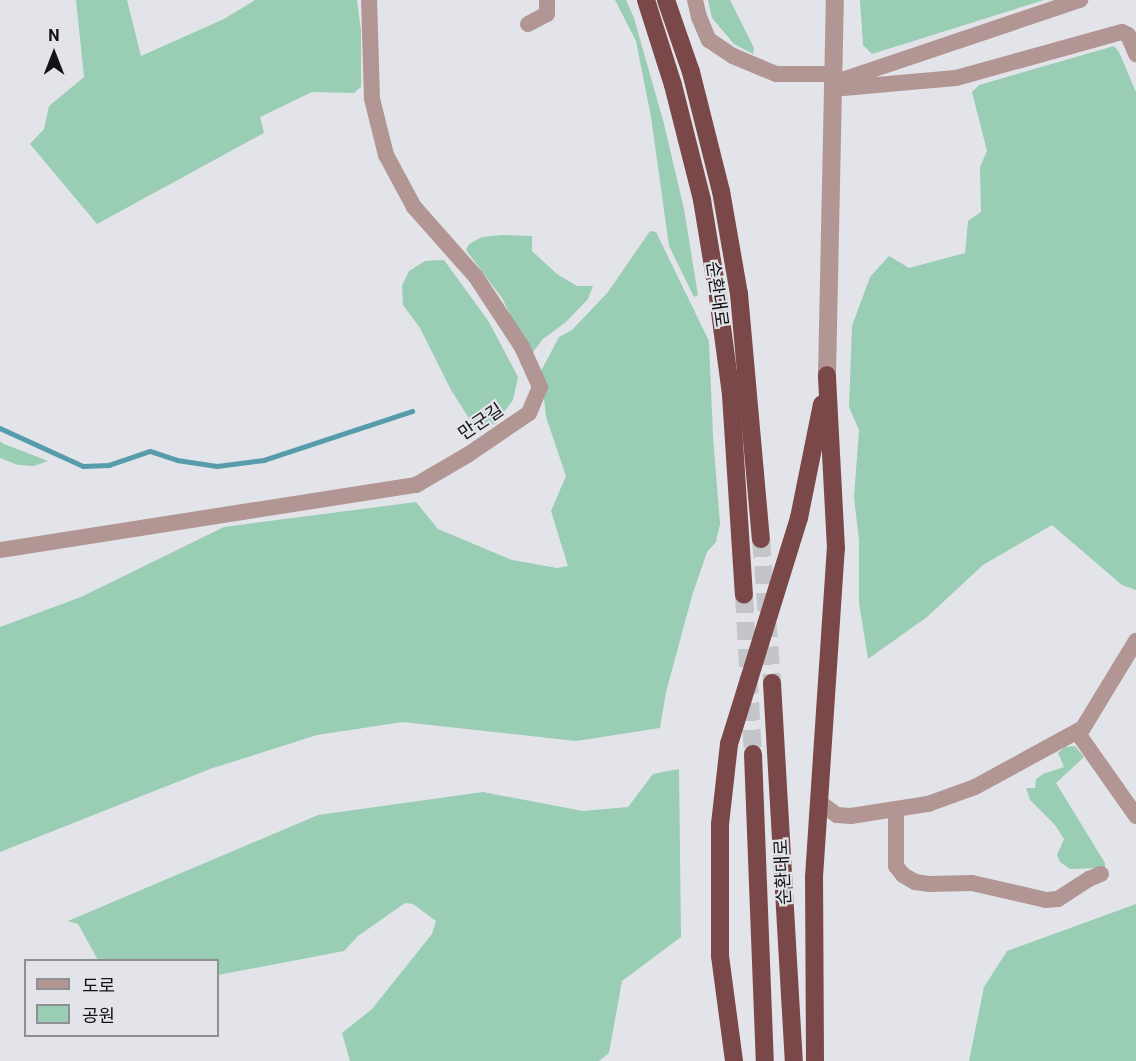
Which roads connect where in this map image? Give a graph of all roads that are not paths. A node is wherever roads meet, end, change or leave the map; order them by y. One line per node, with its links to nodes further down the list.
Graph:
1 (369, 0): 13 (street, 만군길)
2 (547, 0): 8 (street)
3 (646, 0): 14 (highway, 순환대로)
4 (666, 0): 12 (highway, 순환대로)
5 (695, 0): 10 (street)
6 (835, 0): 10 (street)
7 (1080, 0): 10 (street)
8 (528, 24)
9 (1136, 54): 10 (street)
10 (833, 82): 11 (street)
11 (827, 375): 19 (highway); 23 (highway, bridge)
12 (761, 539)
13 (0, 550)
14 (744, 595)
15 (1136, 641): 17 (street)
16 (772, 683): 25 (highway, 순환대로)
17 (1077, 732): 20 (street); 21 (street)
18 (753, 754): 24 (highway, 순환대로)
19 (819, 802): 20 (street); 26 (highway)
20 (896, 809): 22 (street)
21 (1136, 816)
22 (1101, 874)
23 (734, 1061)
24 (765, 1061)
25 (794, 1061)
26 (815, 1061)

